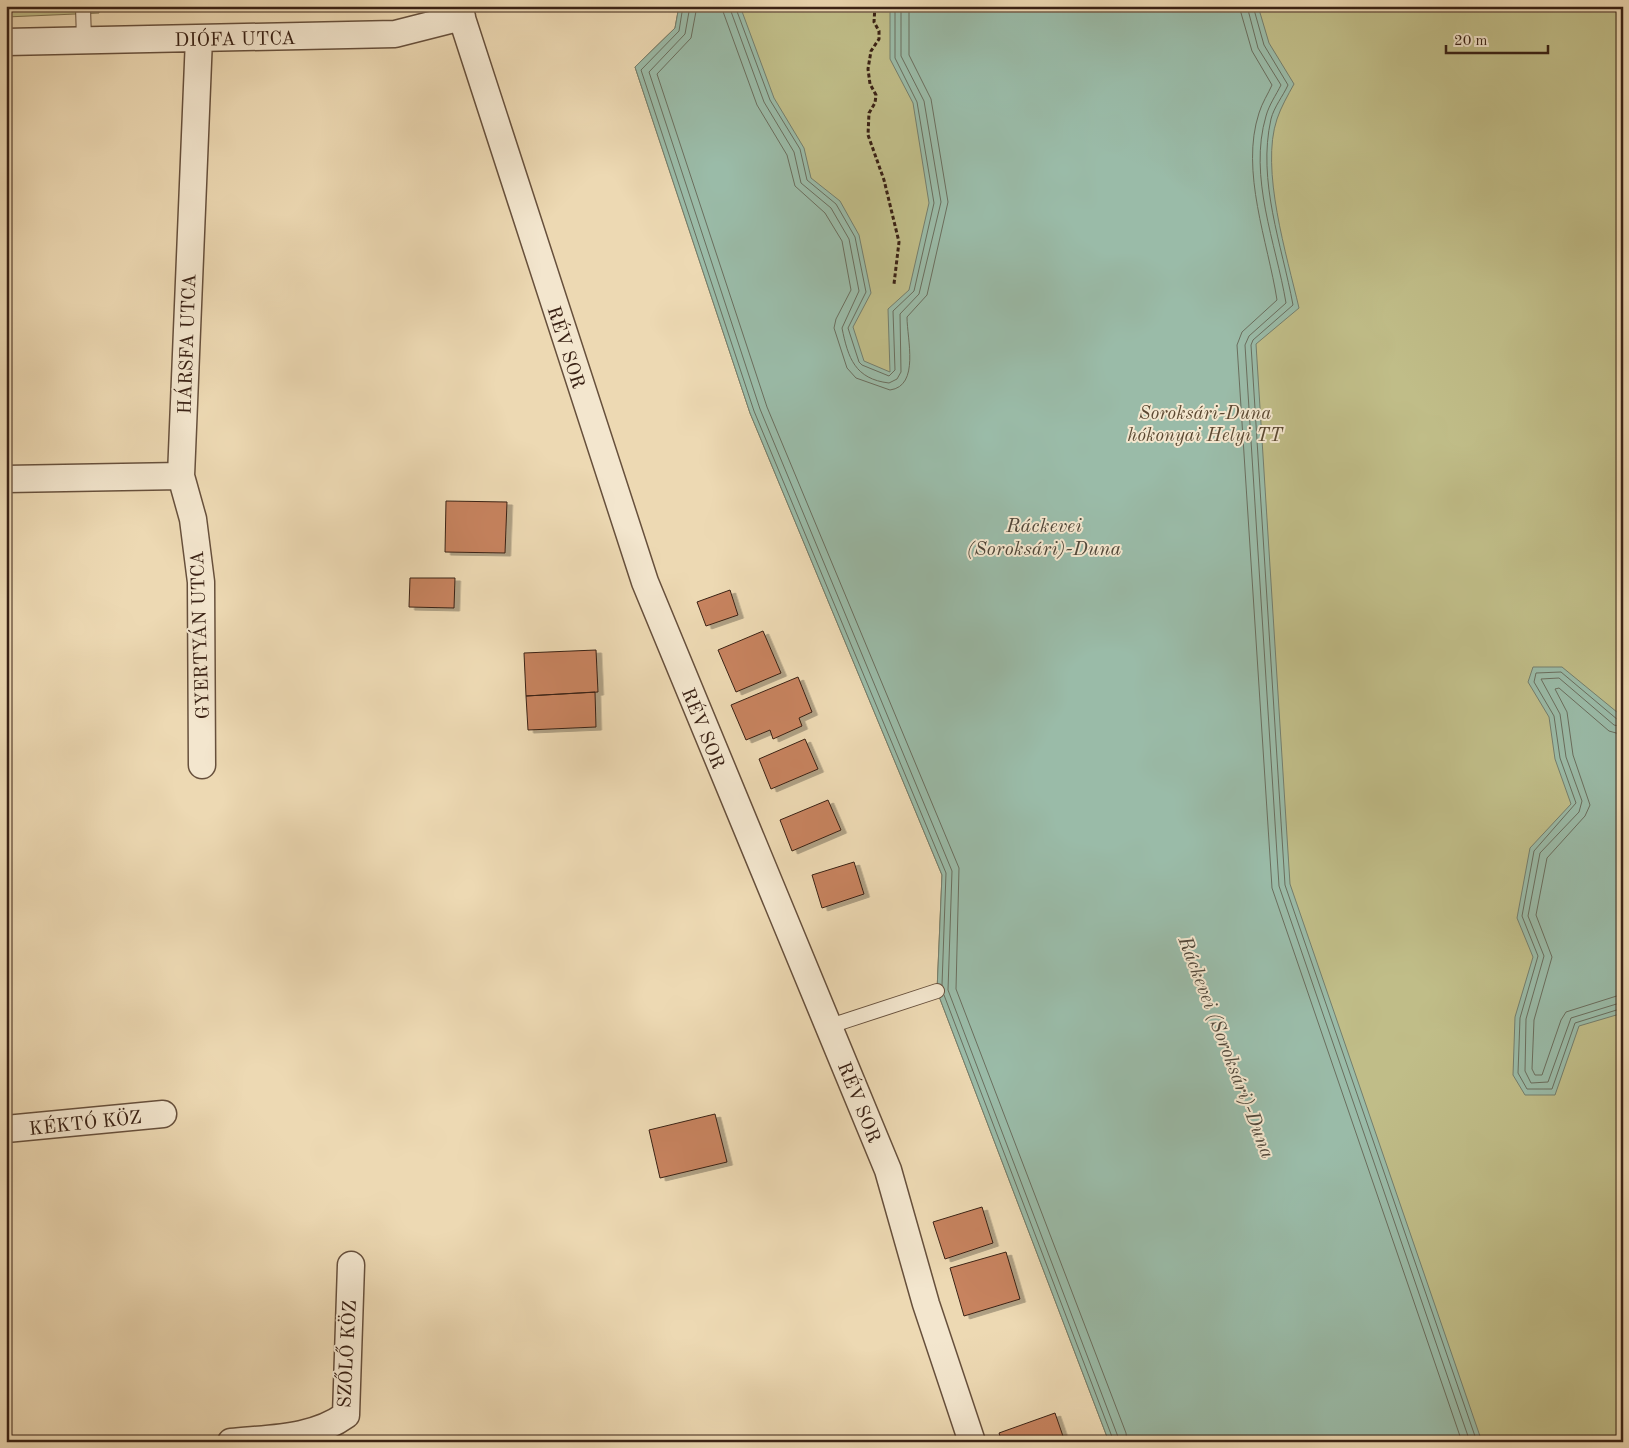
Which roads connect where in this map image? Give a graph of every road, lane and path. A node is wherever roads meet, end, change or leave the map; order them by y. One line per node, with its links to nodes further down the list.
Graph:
1 (83, 6): 5 (lane)
2 (875, 6): 7 (path)
3 (460, 12): 4 (street, DIÓFA UTCA); 12 (street, RÉV SOR)
4 (198, 38): 5 (street, DIÓFA UTCA); 8 (street, HÁRSFA UTCA)
5 (84, 41): 6 (street, DIÓFA UTCA)
6 (6, 42)
7 (894, 284)
8 (181, 476): 9 (street); 10 (street, GYERTYÁN UTCA)
9 (6, 479)
10 (202, 765)
11 (937, 991): 12 (lane)
12 (830, 1026): 17 (street, RÉV SOR)
13 (163, 1114): 14 (street, KÉKTÓ KÖZ)
14 (6, 1129)
15 (351, 1265): 16 (street, SZŐLŐ KÖZ)
16 (231, 1442)
17 (972, 1442)

